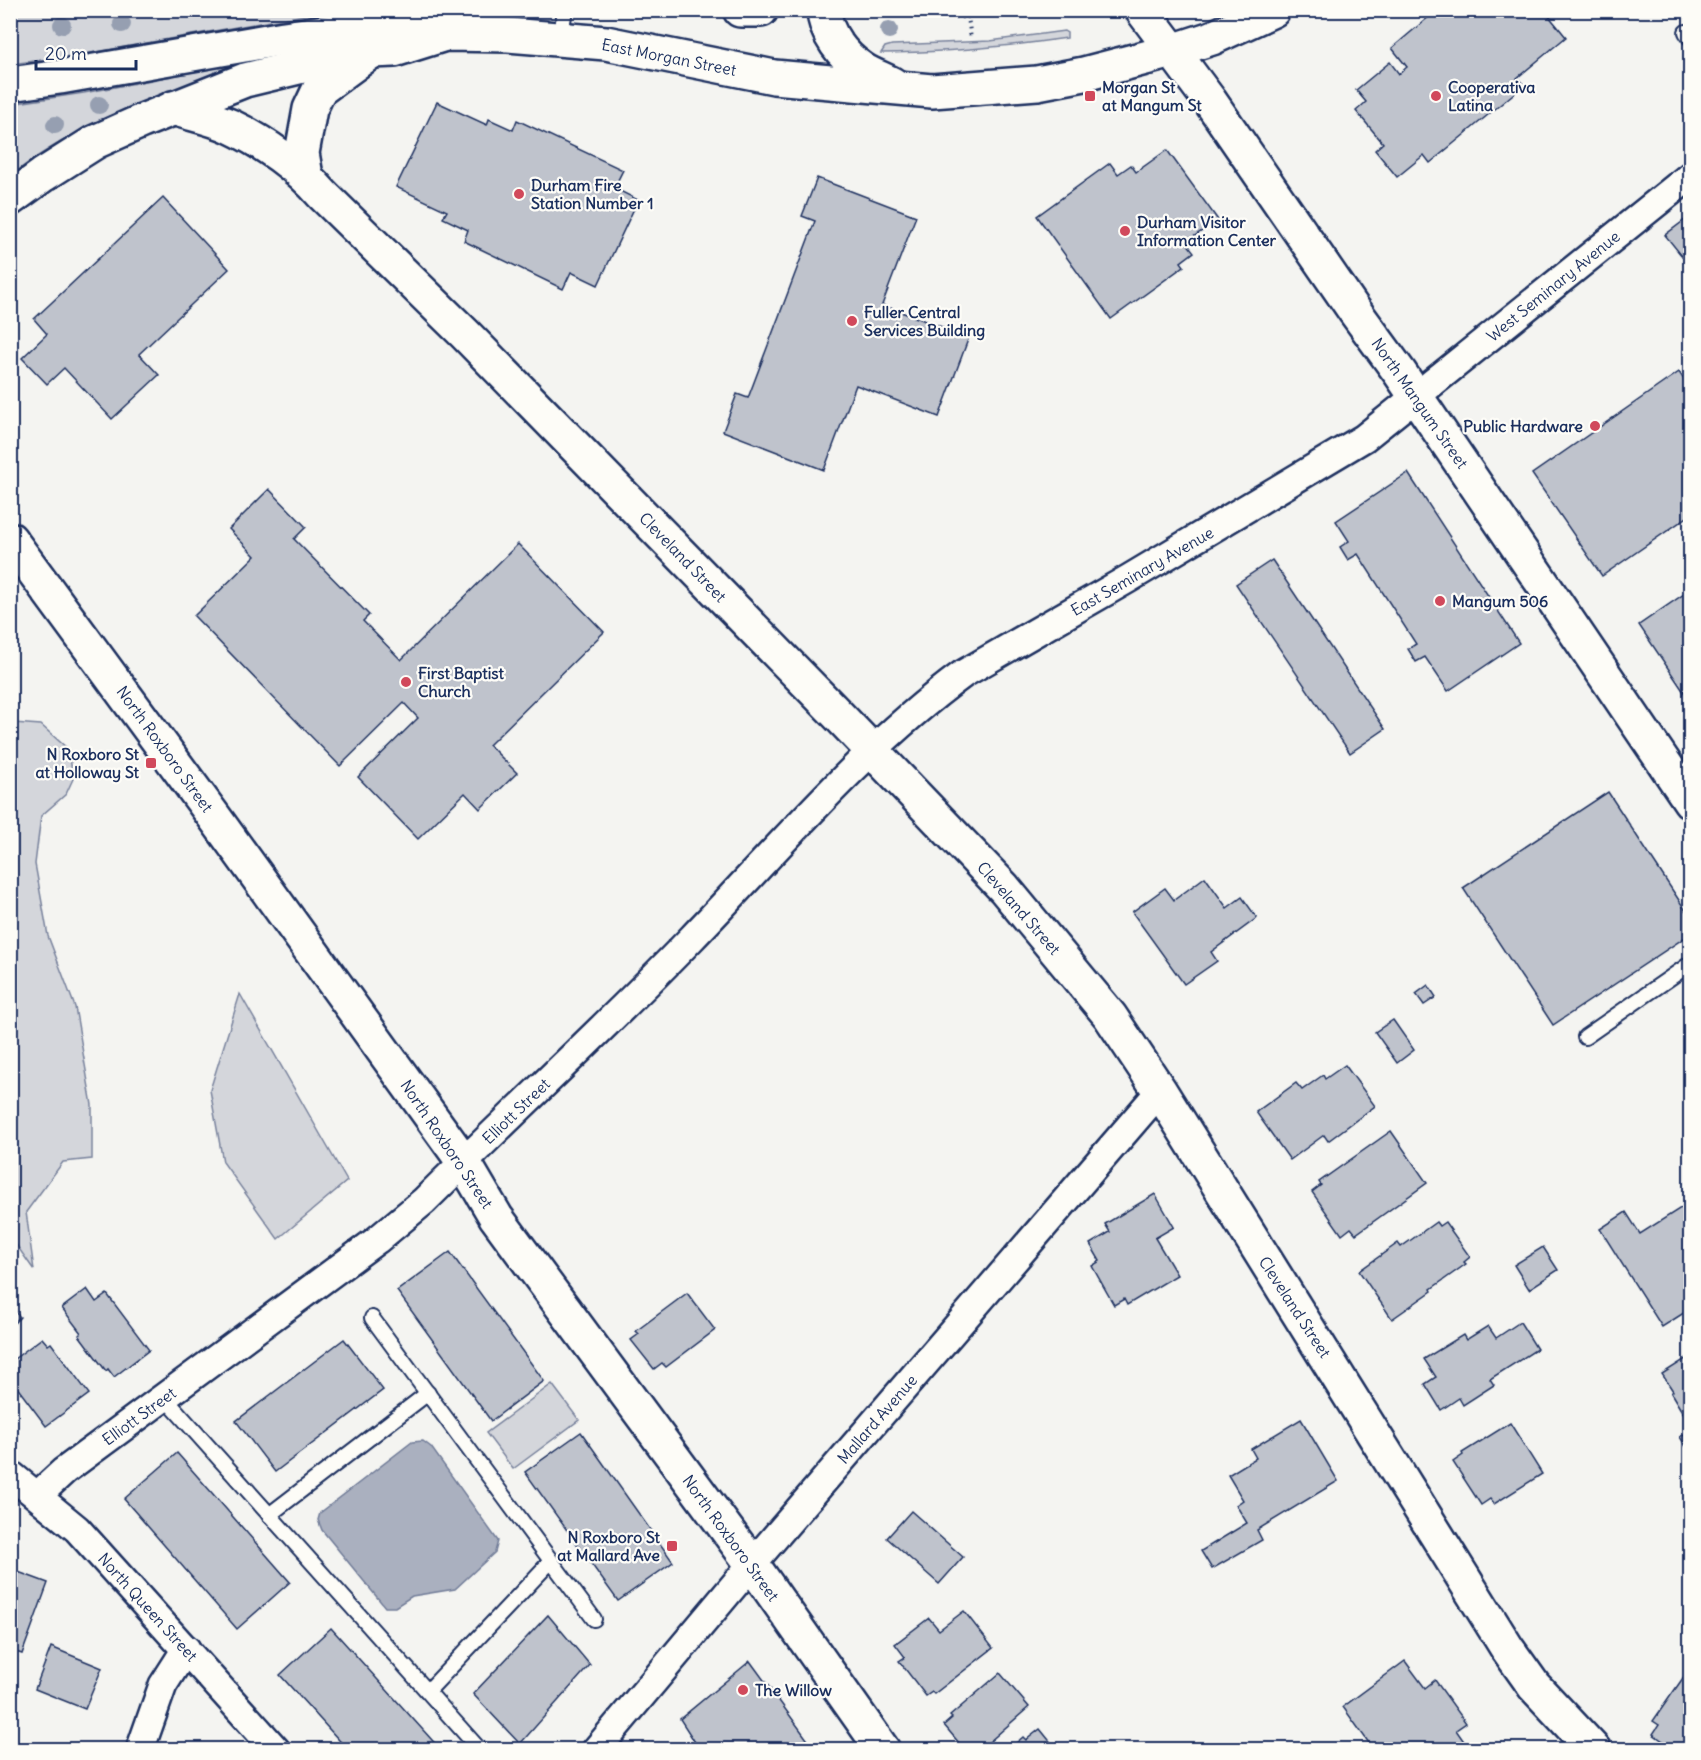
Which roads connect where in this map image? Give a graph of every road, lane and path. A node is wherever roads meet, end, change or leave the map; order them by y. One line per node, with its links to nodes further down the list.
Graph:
1 (740, 10): 2 (main road)
2 (761, 10)
3 (824, 10): 16 (main road)
4 (932, 10): 9 (path)
5 (967, 10): 9 (path)
6 (991, 10): 9 (path)
7 (1142, 10): 14 (main road, North Mangum Street)
8 (1273, 10): 14 (main road, East Morgan Street)
9 (968, 18): 12 (path)
10 (563, 25): 11 (main road, East Morgan Street); 16 (main road, East Morgan Street)
11 (445, 34): 13 (main road, East Morgan Street); 15 (main road)
12 (971, 39)
13 (372, 51): 17 (main road, East Morgan Street); 18 (main road)
14 (1172, 51): 16 (main road, East Morgan Street); 21 (main road, North Mangum Street)
15 (10, 84)
16 (904, 89)
17 (173, 108): 18 (main road, Cleveland Street); 20 (main road, East Morgan Street)
18 (306, 176): 23 (main road, Cleveland Street)
19 (1690, 176): 21 (street, West Seminary Avenue)
20 (10, 200)
21 (1416, 396): 23 (street, East Seminary Avenue); 24 (main road, North Mangum Street)
22 (10, 539): 28 (main road, North Roxboro Street)
23 (873, 751): 27 (main road, Cleveland Street); 28 (street, Elliott Street)
24 (1690, 801)
25 (1690, 964): 26 (lane)
26 (1585, 1037)
27 (1160, 1091): 36 (street, Mallard Avenue); 45 (main road, Cleveland Street)
28 (462, 1161): 31 (street, Elliott Street); 36 (main road, North Roxboro Street)
29 (372, 1318): 30 (lane)
30 (428, 1393): 34 (lane); 35 (lane)
31 (164, 1397): 33 (street, Elliott Street); 34 (lane)
32 (10, 1474): 33 (street, North Queen Street)
33 (38, 1495): 38 (street, North Queen Street)
34 (269, 1515): 39 (lane)
35 (551, 1561): 37 (lane); 39 (lane)
36 (752, 1564): 43 (street, Mallard Avenue); 44 (main road, North Roxboro Street)
37 (594, 1619)
38 (186, 1649): 40 (street); 41 (street, North Queen Street)
39 (428, 1691): 42 (lane)
40 (140, 1749)
41 (276, 1749)
42 (480, 1749)
43 (596, 1749)
44 (883, 1749)
45 (1594, 1749)

